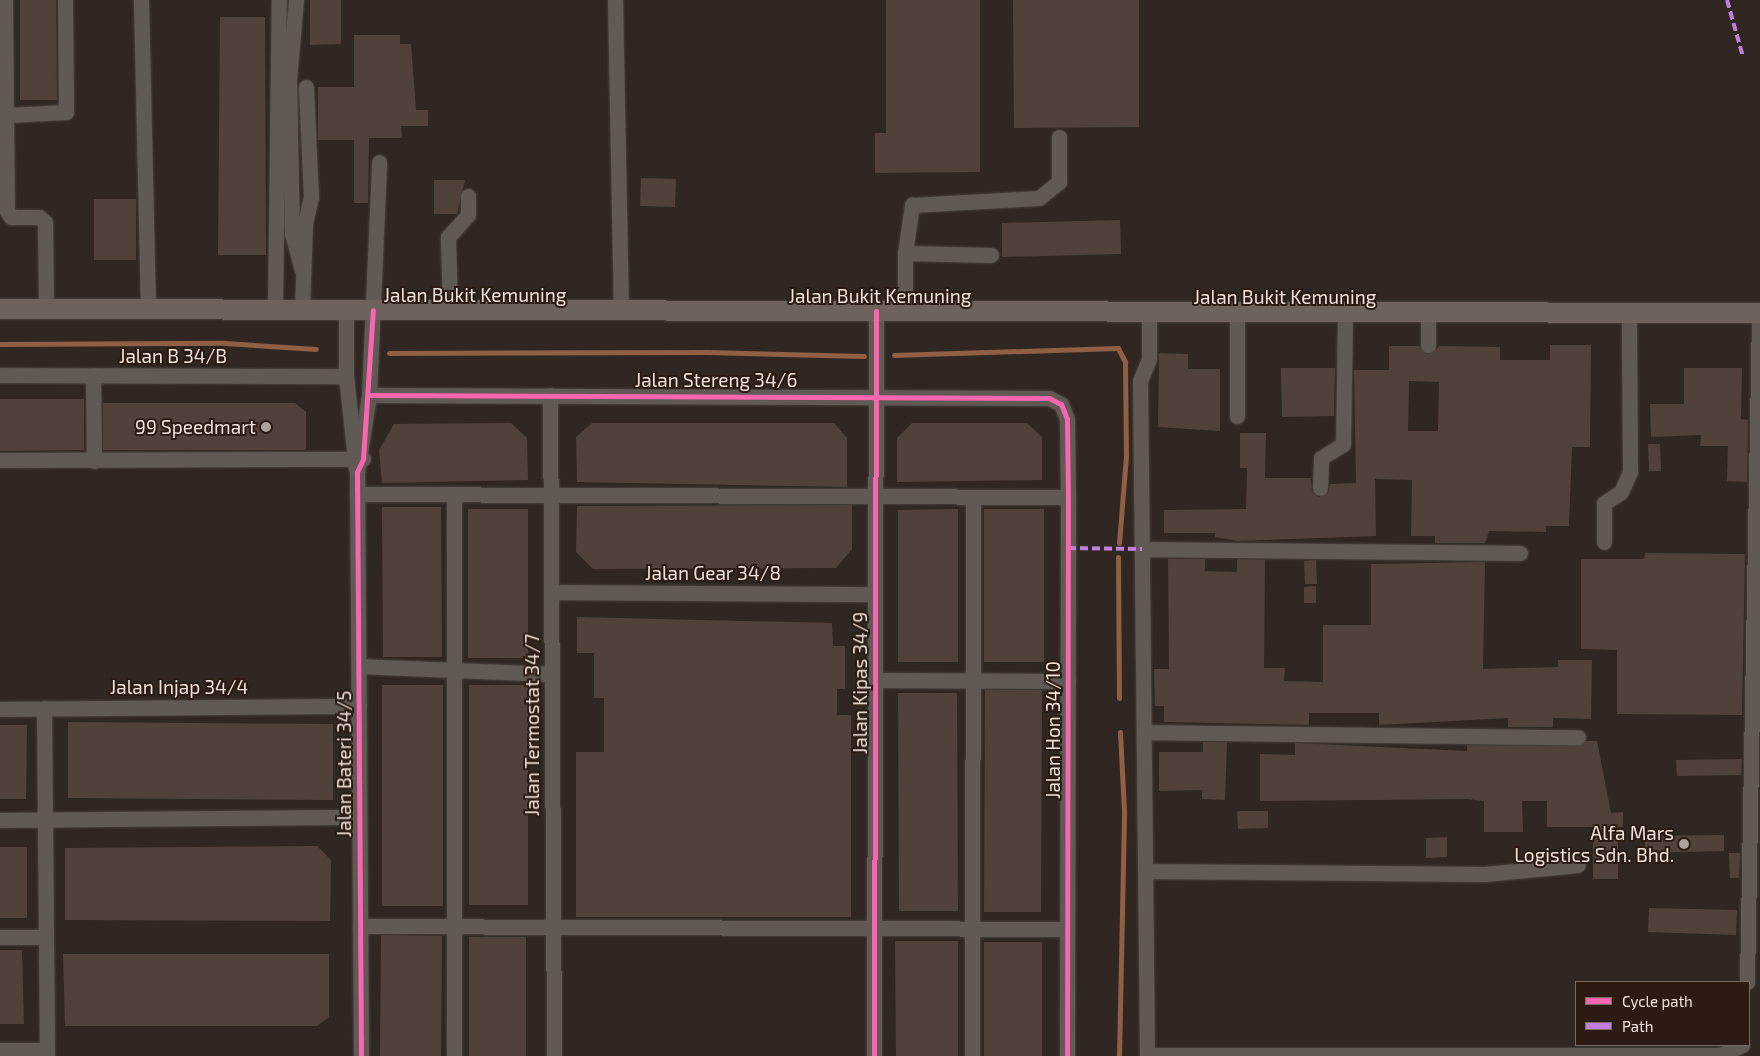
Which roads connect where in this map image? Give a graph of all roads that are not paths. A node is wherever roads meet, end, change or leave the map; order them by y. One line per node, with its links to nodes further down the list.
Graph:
1 (5, 0): 8 (street)
2 (65, 0): 8 (street)
3 (141, 0): 17 (street)
4 (278, 0): 18 (street)
5 (296, 0): 14 (street)
6 (615, 0): 23 (street)
7 (306, 87): 14 (street)
8 (7, 115): 16 (street)
9 (1059, 137): 12 (street)
10 (379, 162): 21 (street)
11 (468, 196): 22 (street)
12 (904, 253): 13 (street); 25 (street)
13 (991, 255)
14 (302, 270): 19 (street)
15 (0, 309): 16 (main road, Jalan Bukit Kemuning)
16 (46, 309): 17 (main road, Jalan Bukit Kemuning)
17 (148, 310): 18 (main road, Jalan Bukit Kemuning)
18 (275, 310): 19 (main road, Jalan Bukit Kemuning)
19 (302, 310): 20 (main road, Jalan Bukit Kemuning)
20 (346, 310): 21 (main road, Jalan Bukit Kemuning); 35 (street)
21 (374, 310): 22 (main road, Jalan Bukit Kemuning); 37 (street)
22 (450, 310): 23 (main road, Jalan Bukit Kemuning)
23 (621, 310): 24 (main road, Jalan Bukit Kemuning)
24 (876, 311): 25 (main road, Jalan Bukit Kemuning); 38 (street, Jalan Kipas 34/9)
25 (904, 311): 26 (main road, Jalan Bukit Kemuning)
26 (1149, 311): 27 (main road, Jalan Bukit Kemuning); 52 (street)
27 (1238, 312): 28 (main road, Jalan Bukit Kemuning); 40 (street)
28 (1345, 312): 29 (main road, Jalan Bukit Kemuning); 44 (street)
29 (1428, 312): 30 (main road, Jalan Bukit Kemuning); 32 (street)
30 (1629, 312): 31 (main road, Jalan Bukit Kemuning); 51 (street)
31 (1759, 313): 80 (street)
32 (1428, 345)
33 (0, 375): 34 (street, Jalan B 34/B)
34 (93, 375): 35 (street, Jalan B 34/B); 42 (street)
35 (346, 376): 43 (street)
36 (550, 394): 37 (street, Jalan Stereng 34/6); 38 (street, Jalan Stereng 34/6); 47 (street, Jalan Termostat 34/7)
37 (369, 395): 43 (street)
38 (876, 396): 39 (street, Jalan Stereng 34/6); 48 (street, Jalan Kipas 34/9)
39 (1061, 404): 50 (street, Jalan Hon 34/10)
40 (1237, 416)
41 (0, 460): 42 (street)
42 (94, 461): 43 (street)
43 (357, 463): 45 (street, Jalan Bateri 34/5)
44 (1320, 488)
45 (358, 494): 46 (street); 56 (street, Jalan Bateri 34/5)
46 (454, 495): 47 (street); 57 (street)
47 (550, 495): 48 (street); 54 (street, Jalan Termostat 34/7)
48 (875, 496): 49 (street); 55 (street, Jalan Kipas 34/9)
49 (973, 497): 50 (street); 60 (street)
50 (1068, 497): 61 (street, Jalan Hon 34/10)
51 (1604, 542)
52 (1142, 549): 53 (street); 65 (street)
53 (1520, 553)
54 (551, 592): 55 (street, Jalan Gear 34/8); 58 (street, Jalan Termostat 34/7)
55 (875, 594): 59 (street, Jalan Kipas 34/9)
56 (358, 666): 57 (street); 62 (street, Jalan Bateri 34/5)
57 (454, 670): 58 (street); 73 (street)
58 (552, 674): 74 (street, Jalan Termostat 34/7)
59 (875, 680): 60 (street); 75 (street, Jalan Kipas 34/9)
60 (974, 680): 61 (street); 76 (street)
61 (1068, 680): 77 (street, Jalan Hon 34/10)
62 (358, 706): 63 (street, Jalan Injap 34/4); 67 (street, Jalan Bateri 34/5)
63 (44, 708): 64 (street, Jalan Injap 34/4); 68 (street)
64 (0, 709)
65 (1144, 732): 66 (street); 71 (street)
66 (1578, 737)
67 (359, 817): 68 (street); 72 (street, Jalan Bateri 34/5)
68 (44, 819): 69 (street); 79 (street)
69 (0, 820)
70 (1578, 865): 71 (street)
71 (1145, 871): 84 (street)
72 (360, 926): 73 (street); 85 (street, Jalan Bateri 34/5)
73 (455, 926): 74 (street); 86 (street)
74 (553, 926): 75 (street); 87 (street, Jalan Termostat 34/7)
75 (875, 928): 76 (street); 88 (street, Jalan Kipas 34/9)
76 (971, 928): 77 (street); 89 (street)
77 (1067, 928): 90 (street, Jalan Hon 34/10)
78 (0, 937): 79 (street)
79 (46, 937): 83 (street)
80 (1747, 981)
81 (1740, 1046): 84 (street)
82 (0, 1050): 83 (street)
83 (47, 1053)
84 (1147, 1055)
85 (361, 1056)
86 (454, 1056)
87 (554, 1056)
88 (874, 1056)
89 (972, 1056)
90 (1067, 1056)

